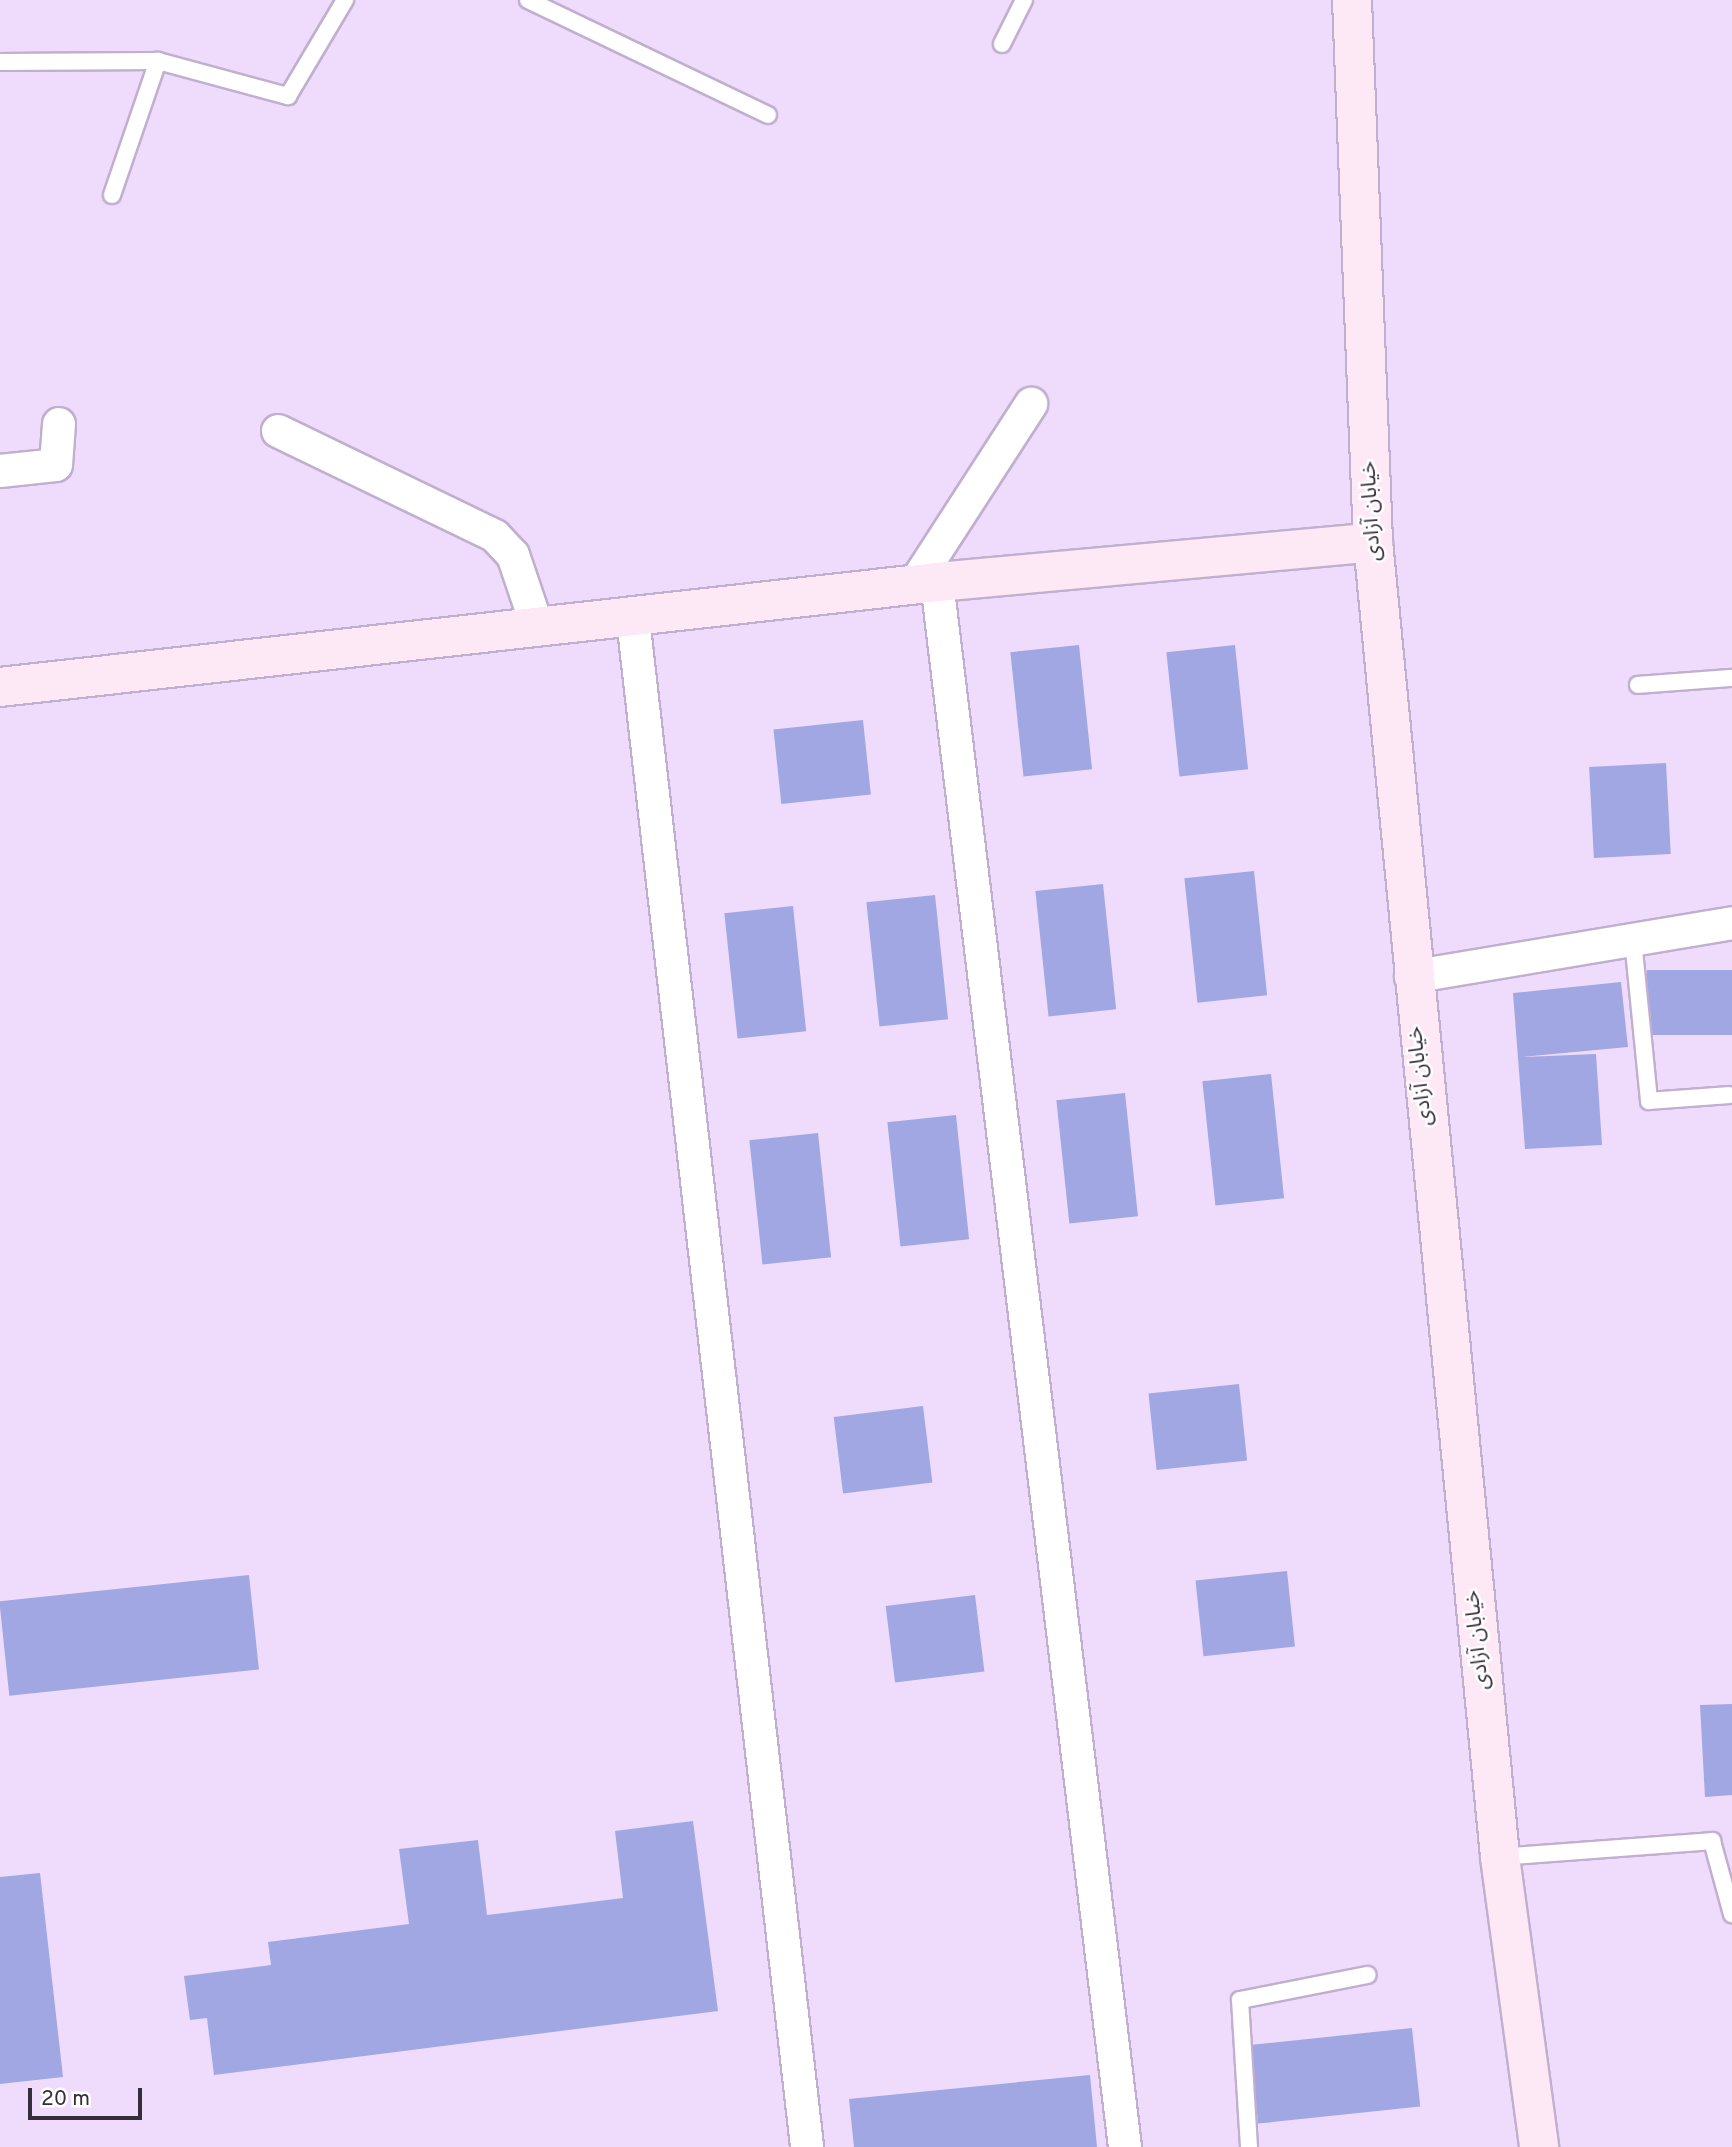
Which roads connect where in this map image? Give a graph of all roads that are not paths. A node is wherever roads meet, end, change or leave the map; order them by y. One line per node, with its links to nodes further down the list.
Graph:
1 (345, 0): 6 (lane)
2 (528, 0): 8 (lane)
3 (1024, 0): 5 (lane)
4 (1352, 0): 14 (street, خیابان آزادی)
5 (1002, 44)
6 (158, 61): 7 (lane); 9 (lane)
7 (0, 62)
8 (768, 115)
9 (112, 195)
10 (1031, 404): 15 (street)
11 (60, 424): 13 (street)
12 (278, 430): 17 (street)
13 (0, 471)
14 (1373, 541): 15 (street); 23 (street, خیابان آزادی)
15 (925, 583): 16 (street); 29 (street)
16 (633, 619): 17 (street); 28 (street)
17 (538, 629): 20 (street)
18 (1732, 678): 19 (lane)
19 (1638, 685)
20 (0, 687)
21 (1732, 923): 22 (street)
22 (1633, 940): 23 (street); 24 (lane)
23 (1411, 977): 25 (street, خیابان آزادی)
24 (1729, 1095)
25 (1500, 1857): 26 (lane); 31 (street, خیابان آزادی)
26 (1732, 1914)
27 (1368, 1975): 30 (lane)
28 (807, 2147)
29 (1125, 2147)
30 (1249, 2147)
31 (1539, 2147)

